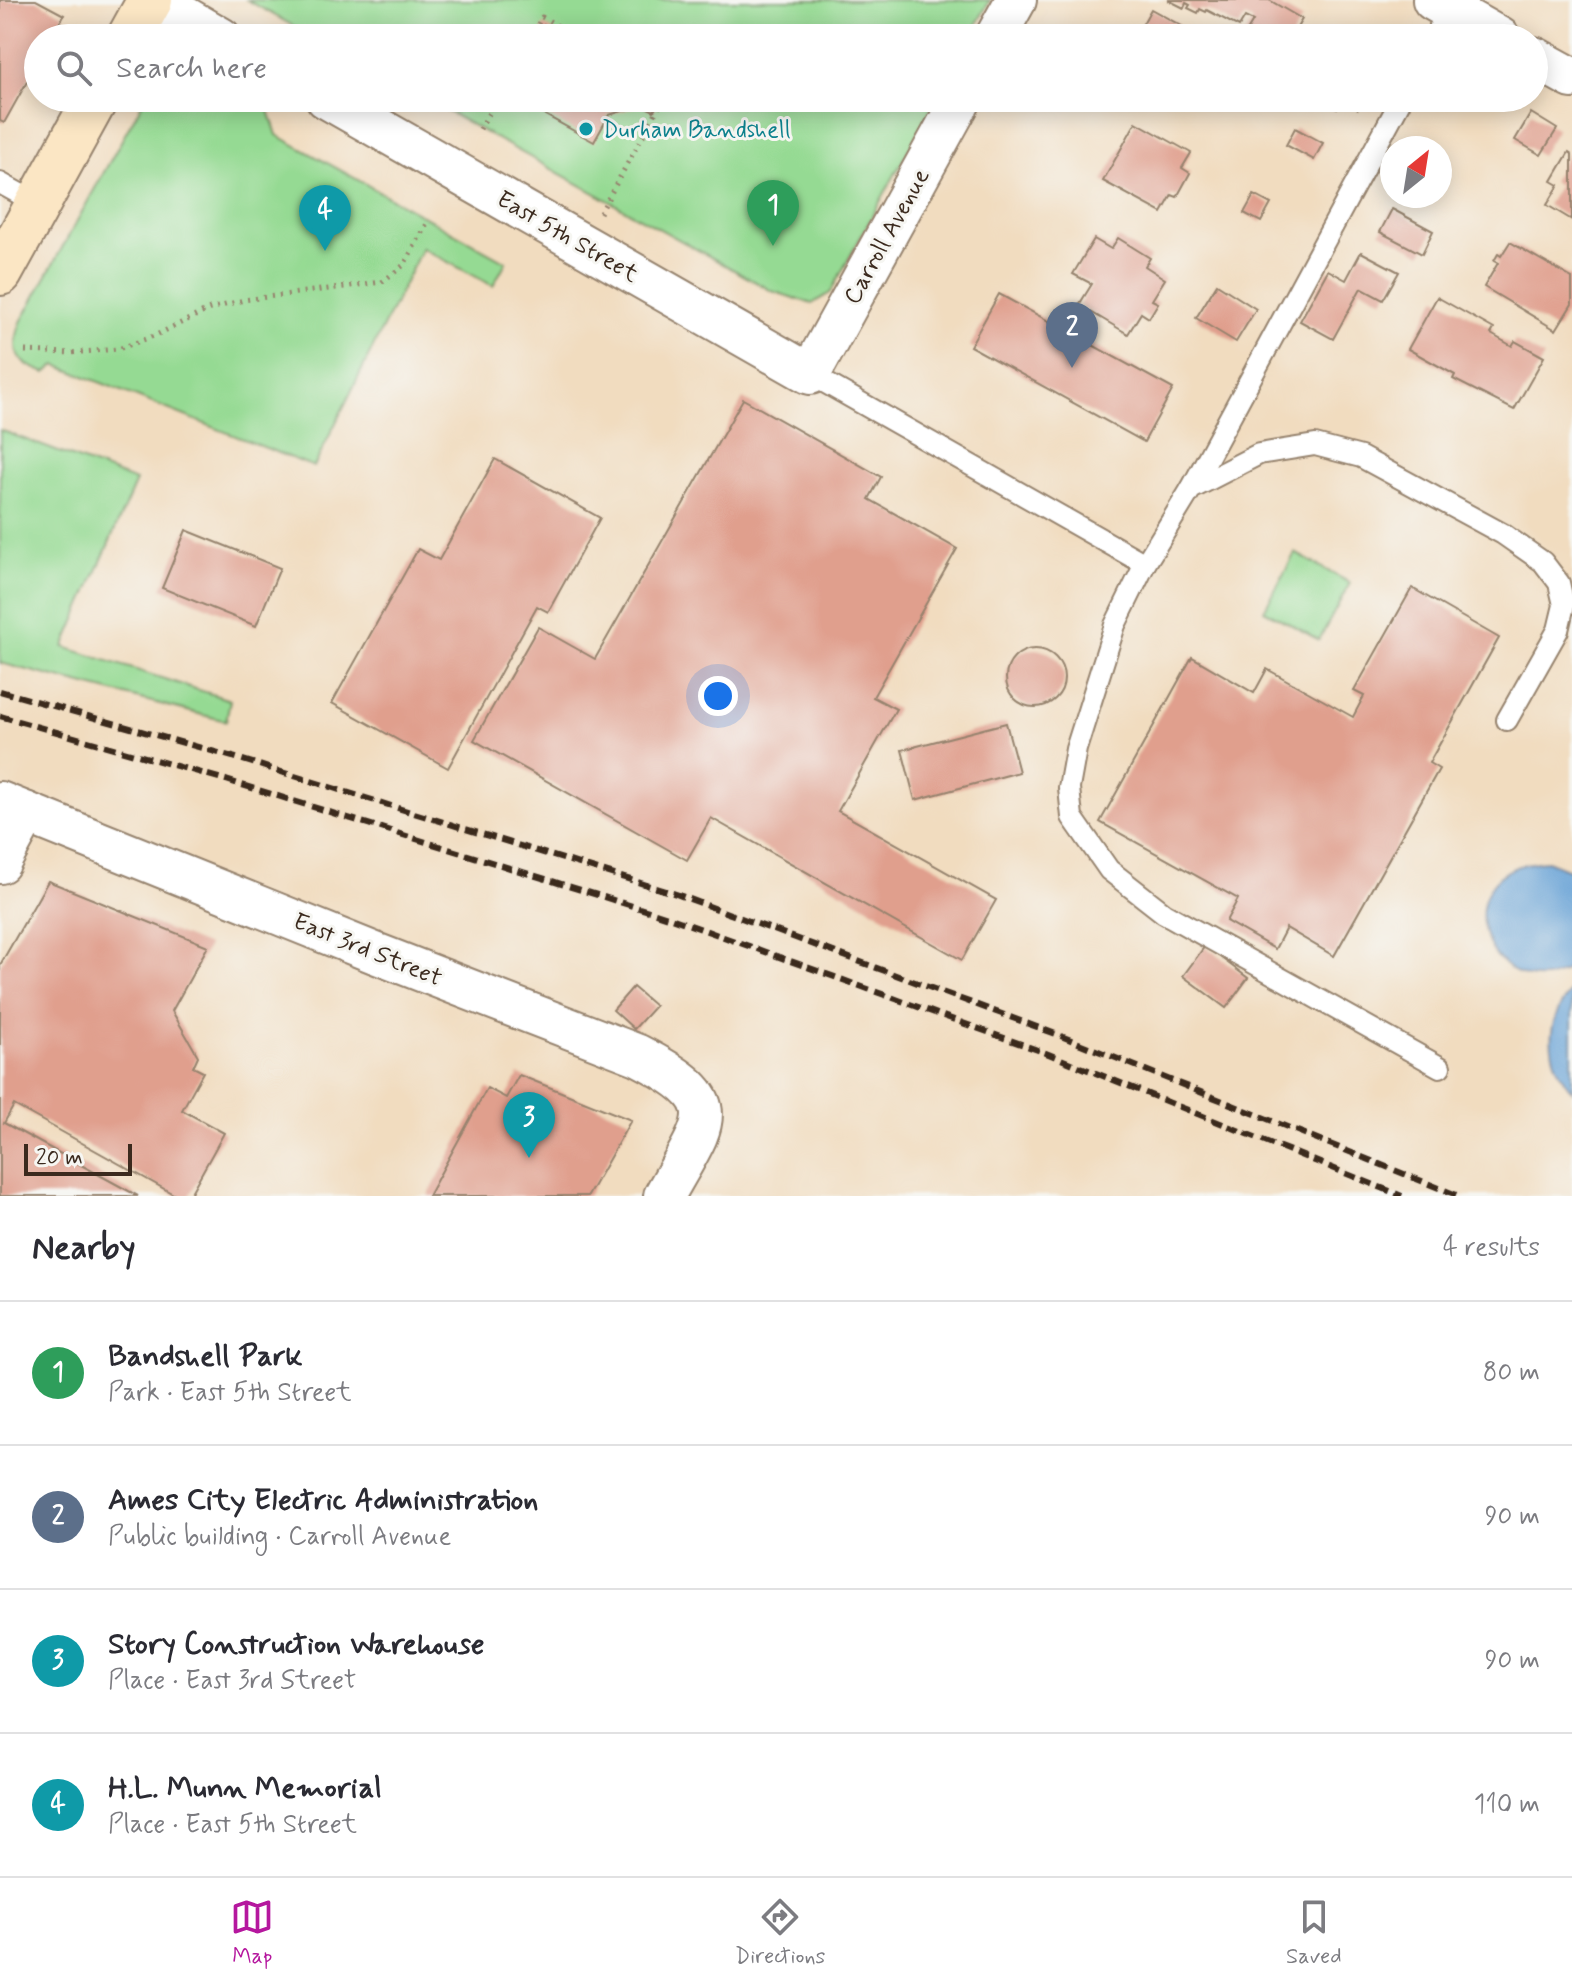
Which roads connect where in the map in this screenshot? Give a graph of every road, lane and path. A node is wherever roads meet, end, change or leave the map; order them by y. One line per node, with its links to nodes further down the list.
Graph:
1 (153, 0): 4 (main road); 5 (street)
2 (1016, 0): 8 (street)
3 (1443, 12): 9 (street)
4 (138, 24)
5 (196, 24)
6 (538, 24): 7 (path)
7 (555, 24)
8 (1003, 24)
9 (1469, 24)
10 (1548, 65): 11 (street)
11 (1572, 78)
12 (88, 112): 21 (main road)
13 (351, 112): 25 (street, East 5th Street)
14 (489, 112): 18 (path)
15 (656, 112): 20 (path)
16 (954, 112): 25 (street, Carroll Avenue)
17 (1394, 112): 26 (lane)
18 (480, 129)
19 (0, 183): 21 (lane)
20 (607, 200)
21 (38, 204): 23 (main road)
22 (429, 220): 24 (path)
23 (0, 273)
24 (25, 351)
25 (810, 374): 27 (lane)
26 (1191, 489): 27 (lane); 28 (lane)
27 (1145, 564): 31 (lane)
28 (1507, 720)
29 (14, 807): 30 (street); 32 (street, East 3rd Street)
30 (0, 863)
31 (1440, 1067)
32 (664, 1196)

